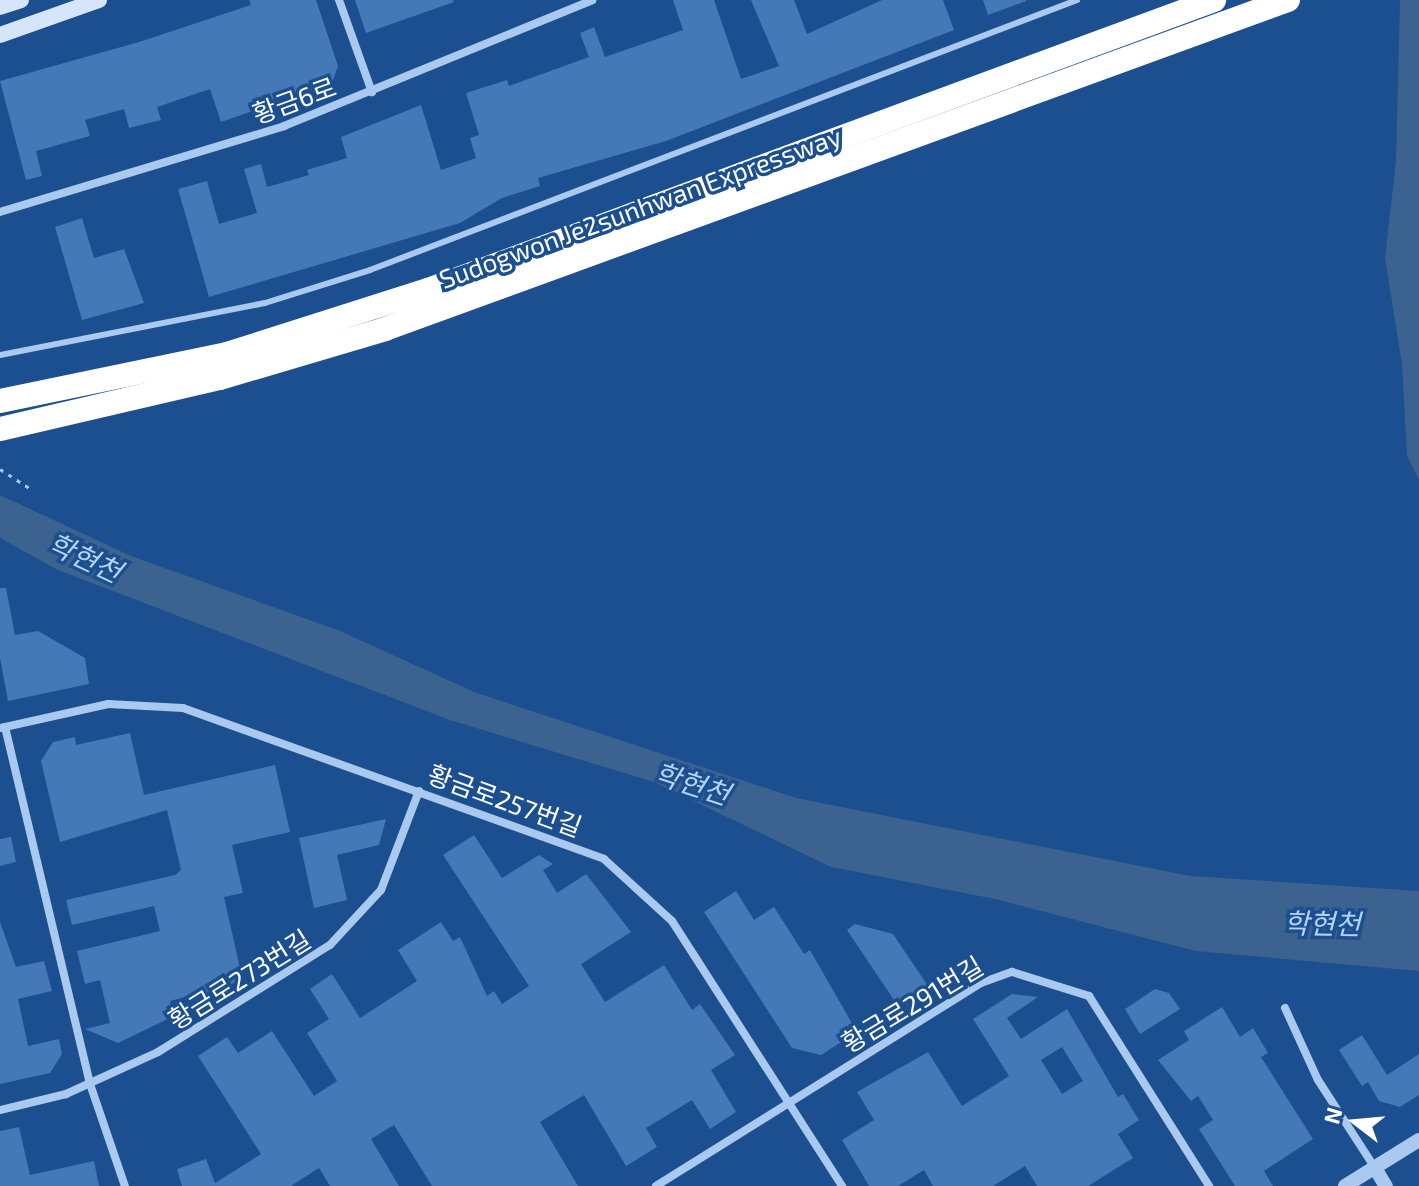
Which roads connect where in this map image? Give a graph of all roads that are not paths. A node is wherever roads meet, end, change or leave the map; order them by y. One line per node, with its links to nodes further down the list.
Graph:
1 (21, 0): 8 (main road)
2 (99, 0): 9 (main road)
3 (339, 0): 10 (street)
4 (592, 0): 10 (street, 황금6로)
5 (1077, 0): 12 (lane)
6 (1214, 0): 13 (highway, Sudogwon Je2sunhwan Expressway)
7 (1288, 0): 14 (highway, Sudogwon Je2sunhwan Expressway)
8 (0, 7)
9 (0, 35)
10 (372, 92): 11 (street, 황금6로)
11 (0, 212)
12 (0, 355)
13 (0, 401)
14 (0, 429)
15 (2, 728): 16 (street, 황금로257번길); 18 (street)
16 (419, 791): 18 (street, 황금로273번길); 19 (street, 황금로257번길)
17 (1285, 1008): 22 (street)
18 (90, 1084): 20 (street, 황금로273번길); 23 (street)
19 (790, 1102): 24 (street, 황금로291번길); 25 (street, 황금로257번길); 26 (street, 황금로291번길)
20 (0, 1110)
21 (1419, 1140): 22 (street)
22 (1375, 1168): 27 (street); 28 (street)
23 (125, 1186)
24 (656, 1186)
25 (842, 1186)
26 (1209, 1186)
27 (1345, 1186)
28 (1386, 1186)

